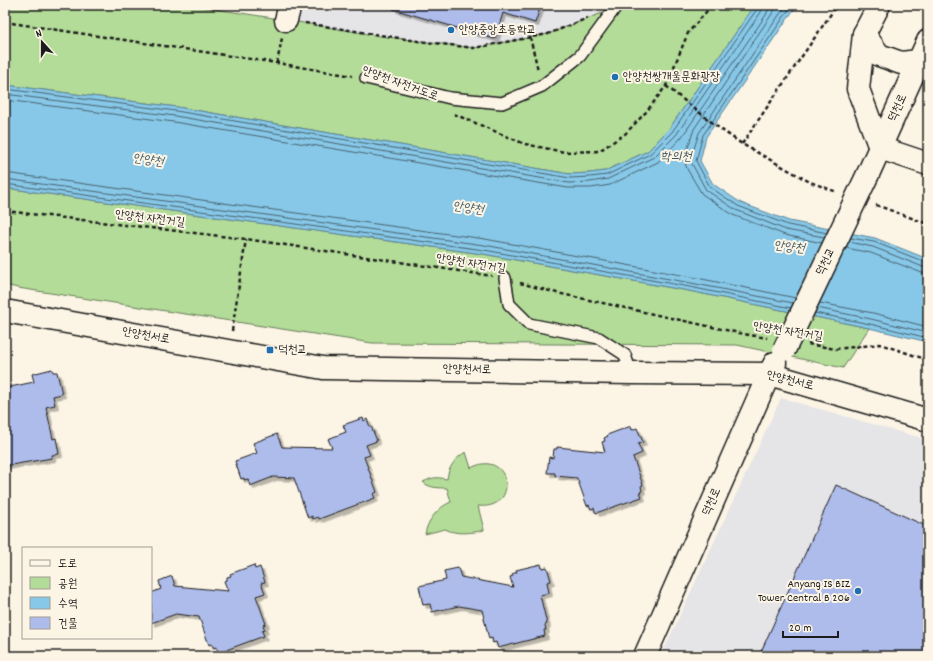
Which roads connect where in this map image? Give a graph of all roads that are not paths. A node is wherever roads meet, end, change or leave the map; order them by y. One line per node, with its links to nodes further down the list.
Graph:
1 (879, 5): 3 (street)
2 (615, 8): 5 (lane)
3 (864, 34): 4 (street); 6 (street)
4 (924, 51): 6 (street, 덕천로)
5 (366, 78)
6 (880, 148): 7 (street); 8 (street, 덕천로)
7 (928, 164)
8 (868, 174): 11 (street, 덕천교, bridge)
9 (505, 278): 12 (lane)
10 (5, 311): 12 (street, 안양천서로)
11 (779, 345): 13 (street, 덕천로)
12 (631, 373): 13 (street, 안양천서로)
13 (769, 374): 14 (street, 안양천서로); 15 (street, 덕천로)
14 (928, 420)
15 (645, 656)

